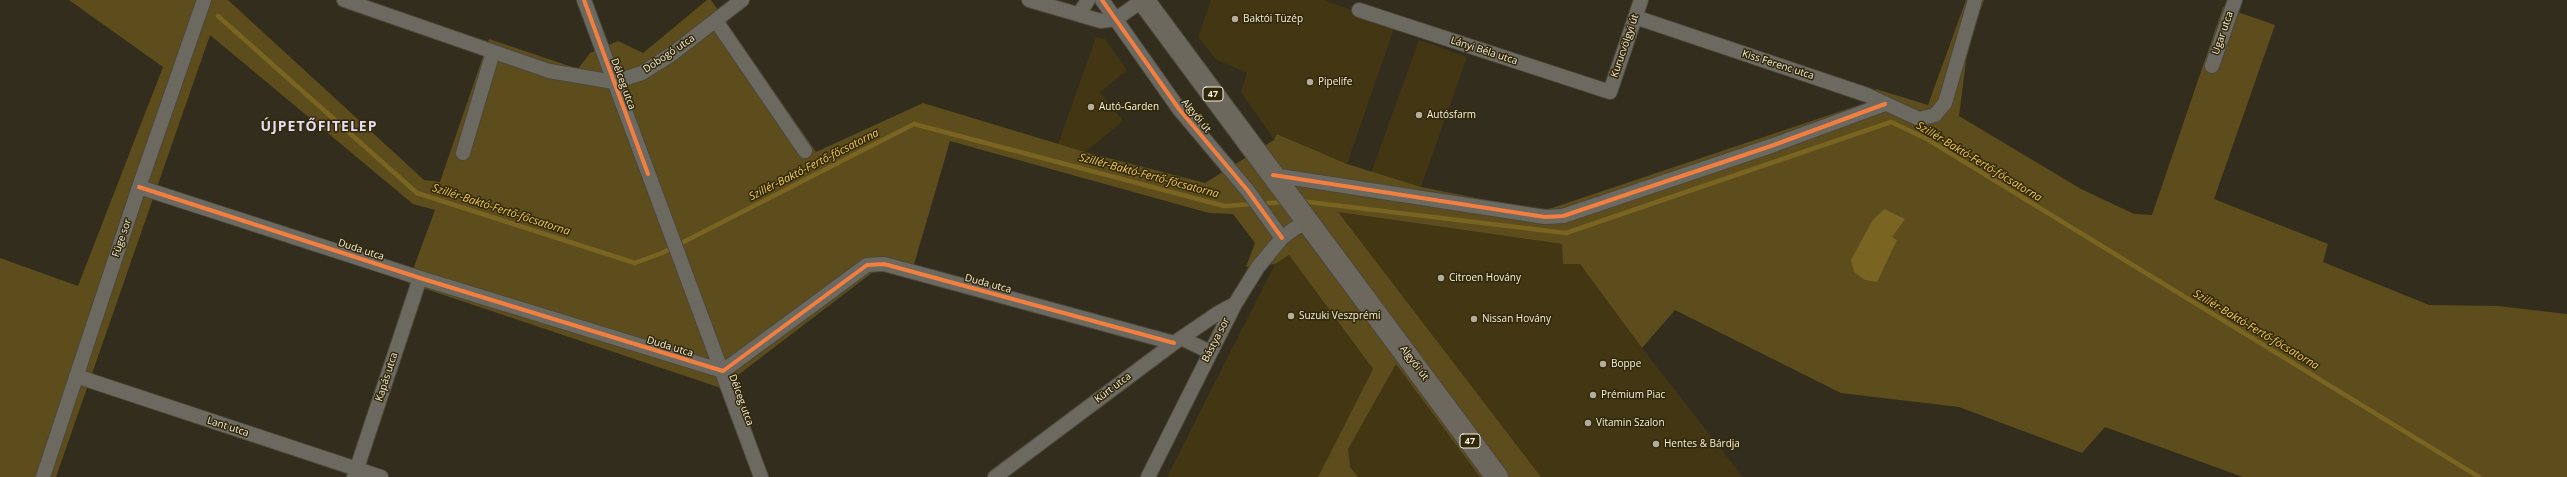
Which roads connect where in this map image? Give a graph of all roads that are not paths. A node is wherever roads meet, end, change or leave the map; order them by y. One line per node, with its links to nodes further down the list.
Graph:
1 (204, 0): 25 (street, Füge sor)
2 (344, 0): 17 (street, Dobogó utca)
3 (584, 0): 19 (street, Délceg utca)
4 (742, 0): 16 (street, Dobogó utca)
5 (1029, 0): 13 (street)
6 (1088, 0): 13 (street)
7 (1102, 0): 15 (street, Algyői út)
8 (1143, 0): 15 (street); 24 (main road, Algyői út / 47)
9 (1641, 0): 14 (street, Kurucvölgyi út)
10 (1975, 0): 21 (street, Kiss Ferenc utca)
11 (2235, 0): 18 (street, Ugar utca)
12 (1359, 10): 20 (street, Lányi Béla utca)
13 (1079, 14): 15 (street)
14 (1635, 17): 20 (street, Kurucvölgyi út); 21 (street, Kiss Ferenc utca)
15 (1116, 19): 27 (street, Algyői út)
16 (716, 20): 19 (street, Dobogó utca); 22 (street)
17 (493, 52): 19 (street, Dobogó utca); 23 (street)
18 (2212, 66)
19 (614, 82): 32 (street, Délceg utca)
20 (1610, 92)
21 (1885, 104): 24 (street)
22 (805, 150)
23 (463, 153)
24 (1278, 181): 26 (main road, Algyői út / 47)
25 (139, 187): 28 (street, Duda utca); 33 (street, Füge sor)
26 (1307, 220): 27 (street, Bástya sor); 40 (main road, Algyői út / 47)
27 (1282, 238): 29 (street, Bástya sor)
28 (420, 278): 32 (street, Duda utca); 34 (street, Kapás utca)
29 (1235, 304): 30 (street, Kürt utca); 31 (street, Bástya sor)
30 (1177, 340): 31 (street, Duda utca); 32 (street, Duda utca); 38 (street, Kürt utca)
31 (1210, 352): 39 (street, Bástya sor)
32 (723, 371): 37 (street, Délceg utca)
33 (76, 376): 34 (street, Lant utca); 35 (street, Füge sor)
34 (355, 473): 36 (street, Lant utca)
35 (43, 477)
36 (381, 477)
37 (761, 477)
38 (995, 477)
39 (1148, 477)
40 (1497, 477)

